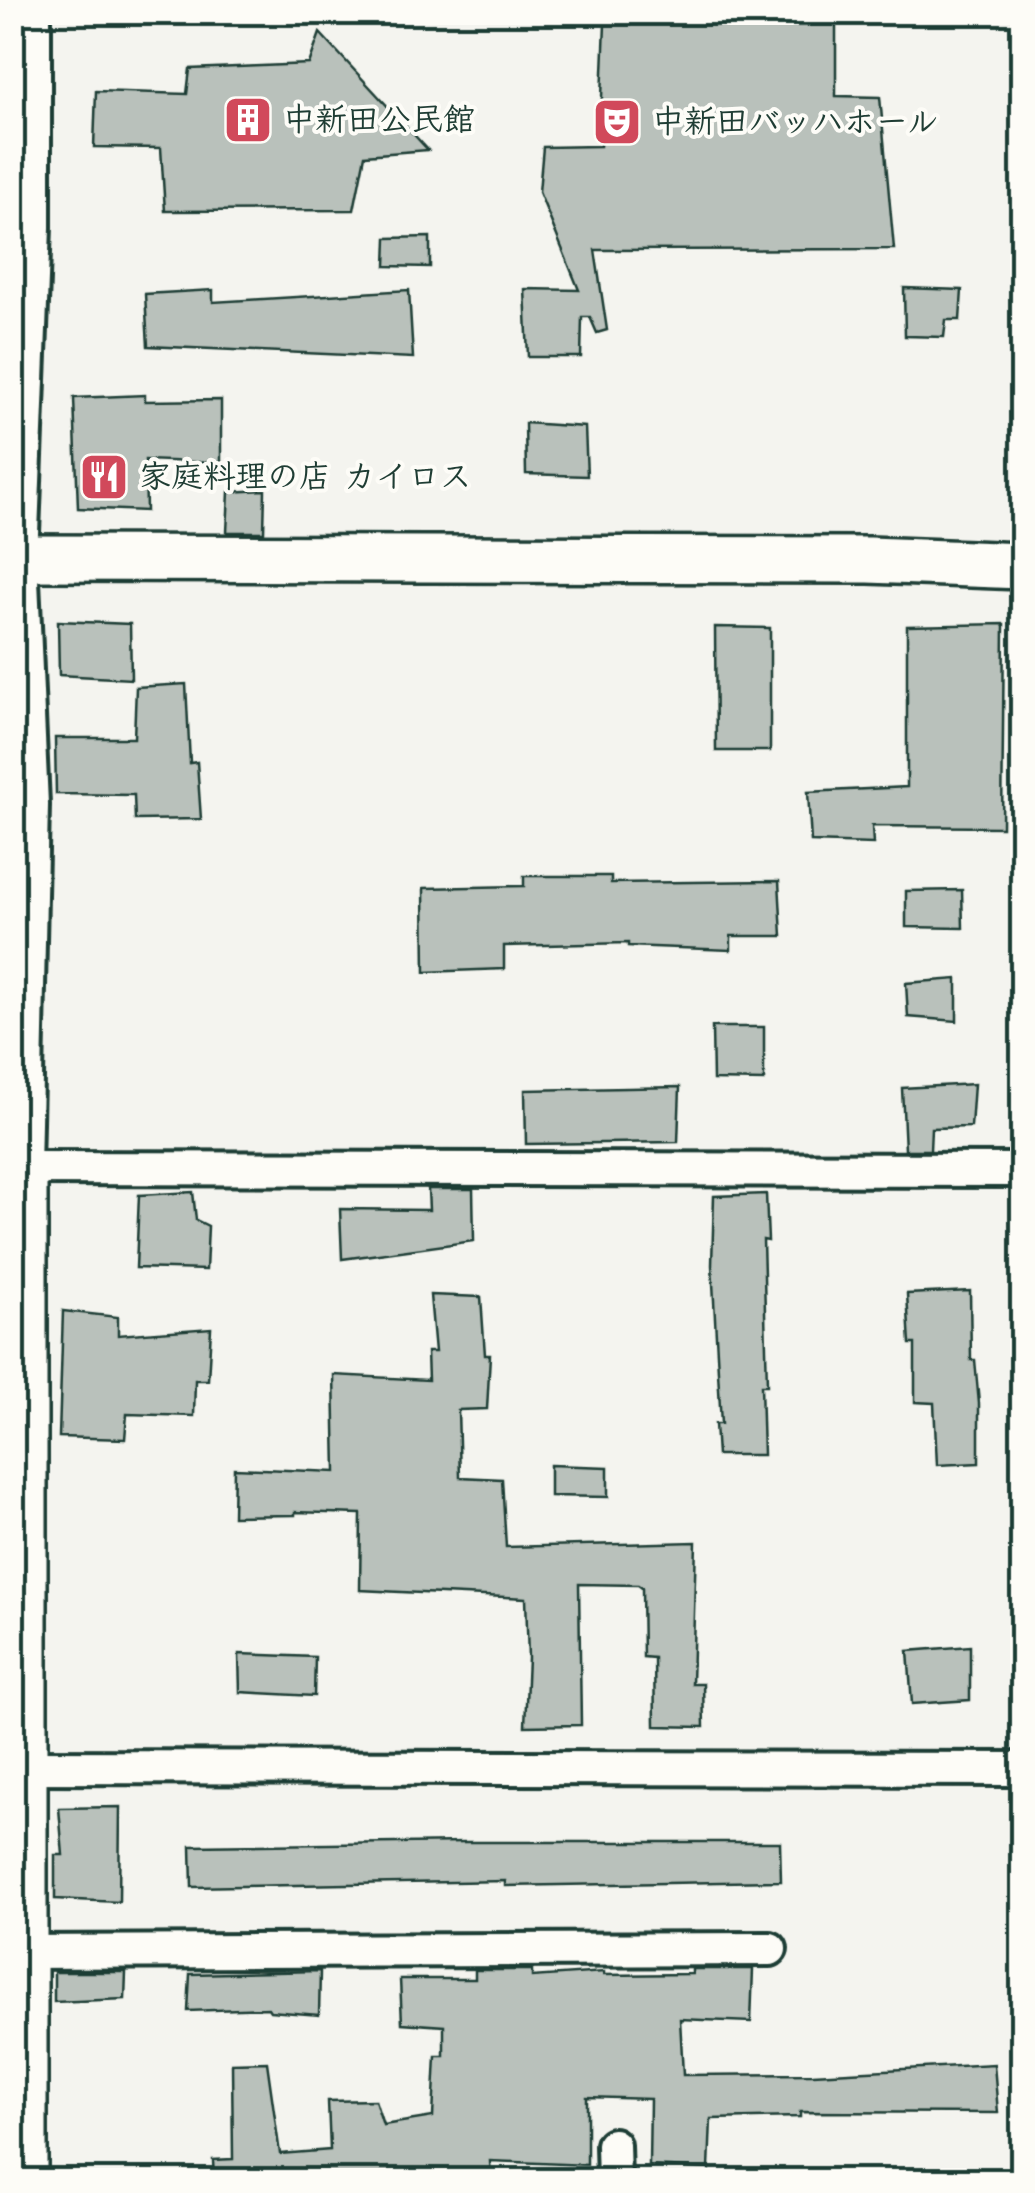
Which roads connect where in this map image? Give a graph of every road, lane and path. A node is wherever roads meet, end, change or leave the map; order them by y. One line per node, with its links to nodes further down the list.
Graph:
1 (34, 12): 2 (street)
2 (17, 558): 3 (street); 4 (street)
3 (1022, 566)
4 (18, 1168): 5 (street); 6 (street)
5 (1022, 1170)
6 (18, 1767): 7 (street); 9 (street)
7 (1022, 1769)
8 (770, 1949): 9 (street)
9 (18, 1952): 11 (street)
10 (613, 2145): 12 (street)
11 (24, 2180)
12 (614, 2180)

